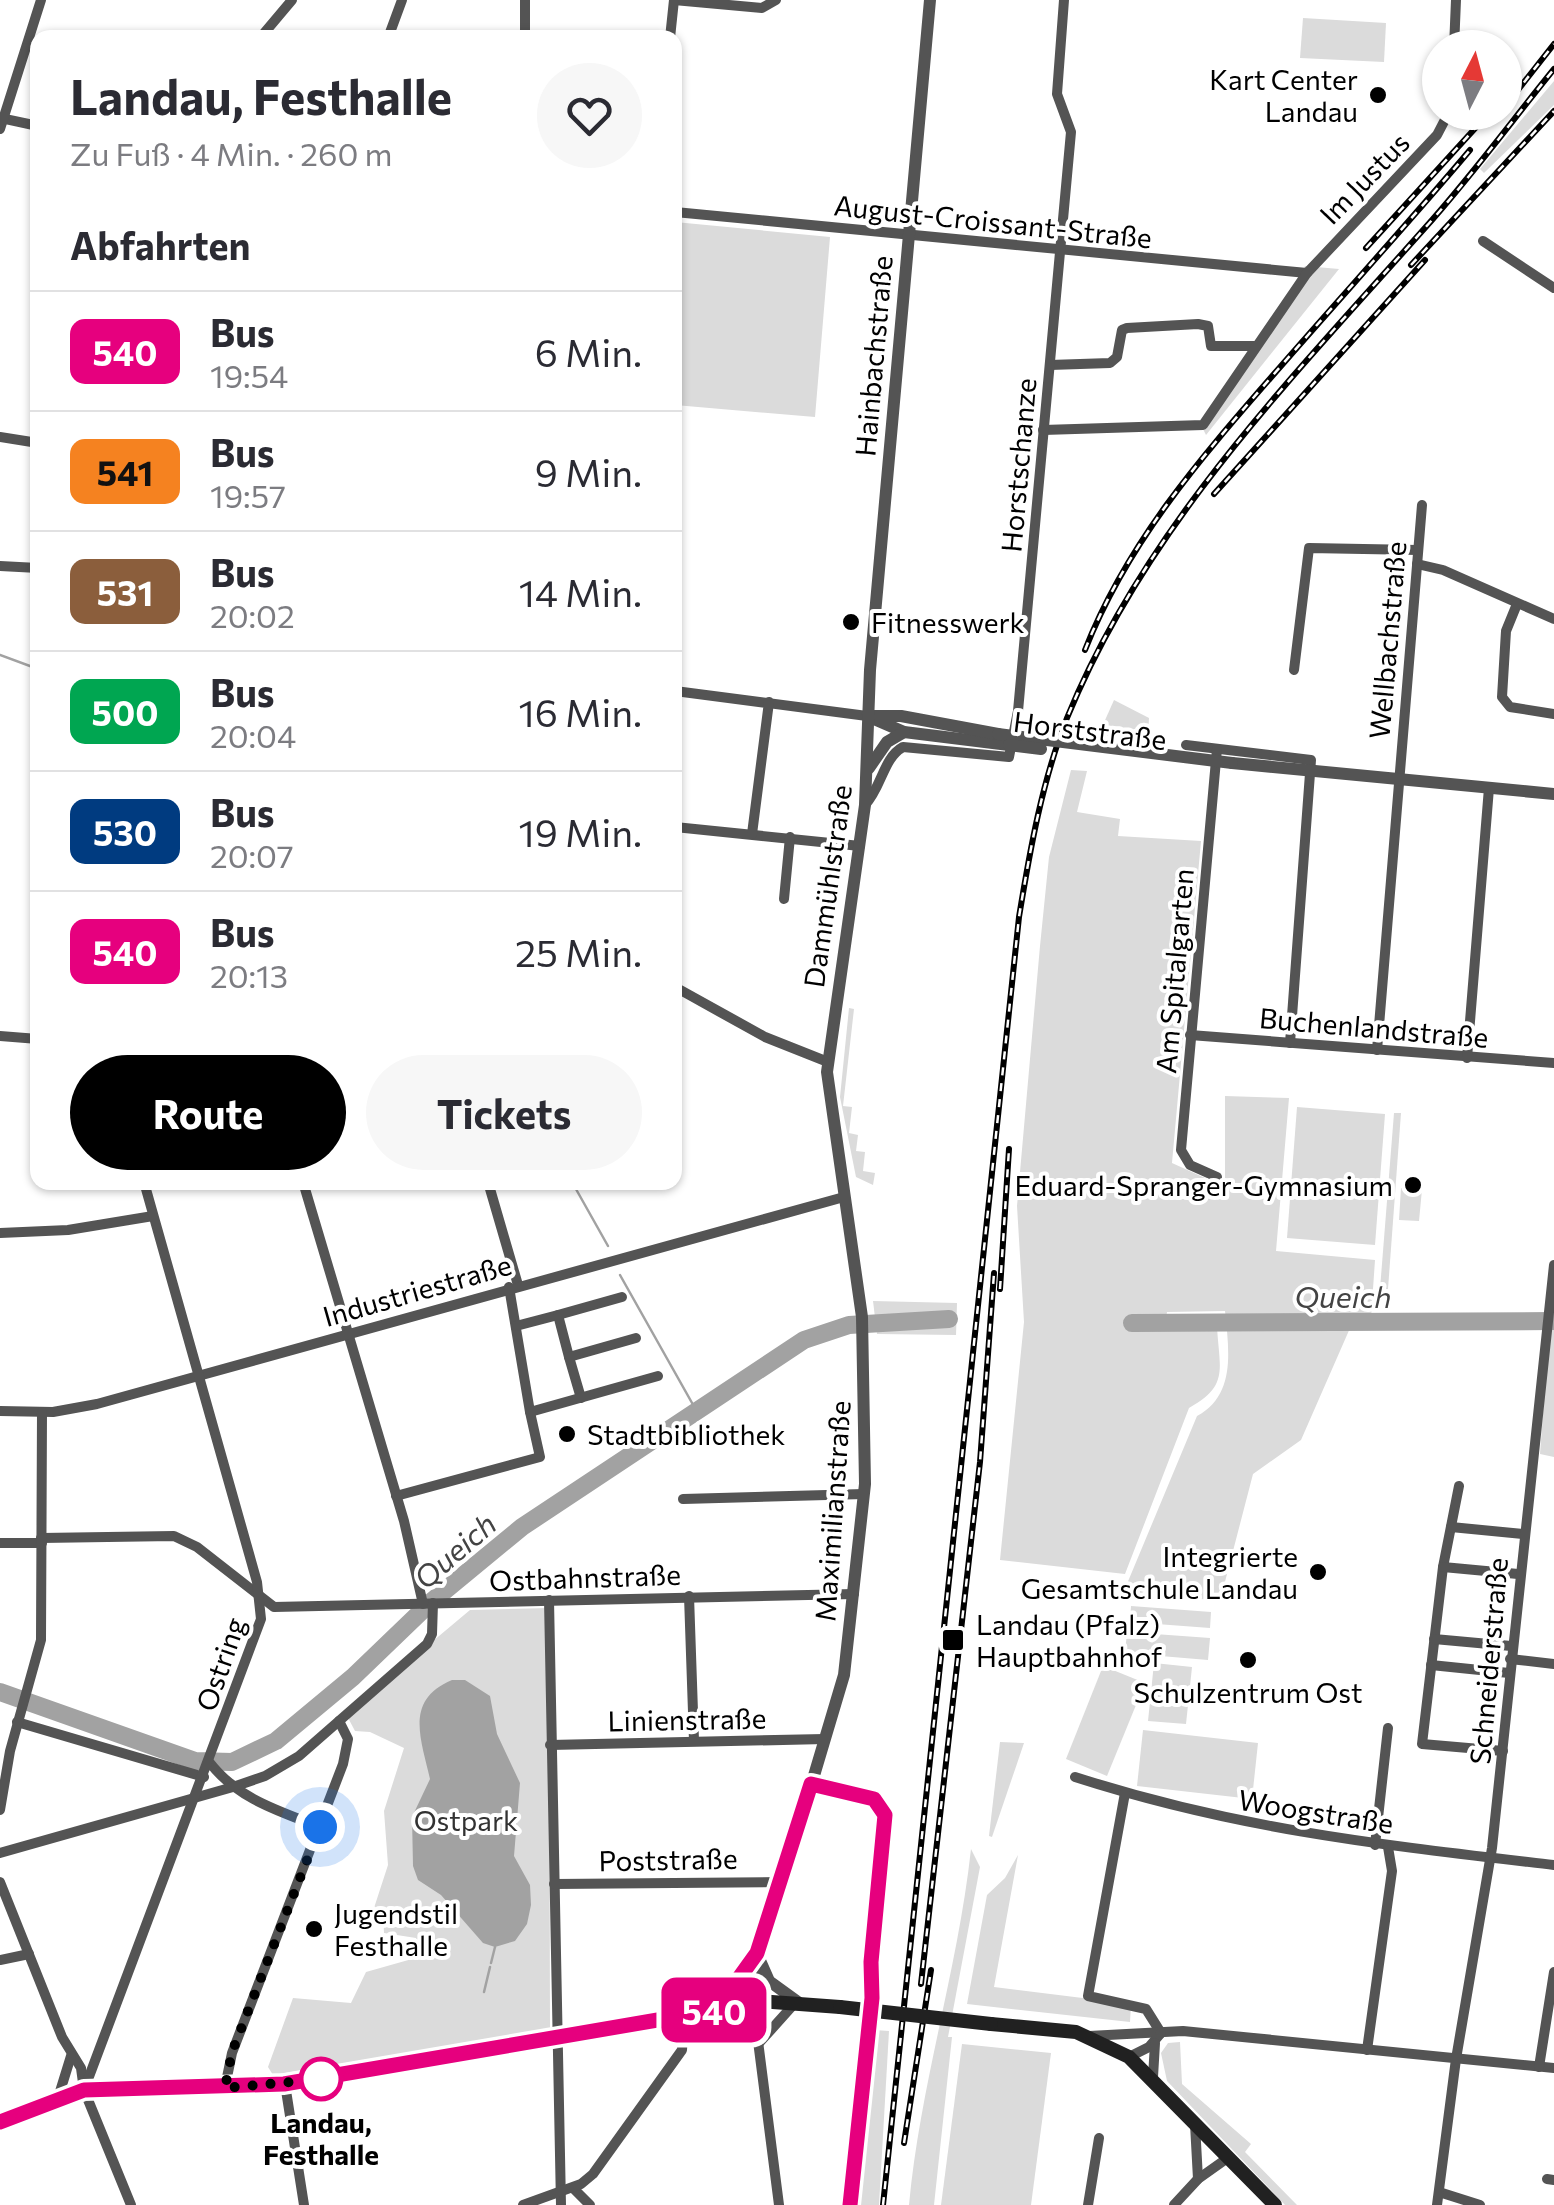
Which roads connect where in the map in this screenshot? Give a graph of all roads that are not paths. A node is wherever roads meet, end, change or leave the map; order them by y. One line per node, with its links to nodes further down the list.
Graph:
1 (41, 0): 10 (street)
2 (292, 0): 11 (street)
3 (402, 0): 12 (street)
4 (526, 0): 13 (street)
5 (674, 0): 6 (street); 14 (street)
6 (776, 0)
7 (930, 0): 21 (street, Hainbachstraße)
8 (1064, 0): 23 (street, Horstschanze)
9 (1456, 0): 15 (street)
10 (31, 30)
11 (267, 30)
12 (391, 30)
13 (525, 30)
14 (671, 30)
15 (1455, 30)
16 (30, 34): 17 (street)
17 (1, 122): 18 (street)
18 (30, 125)
19 (1440, 130): 24 (street, Im Justus)
20 (682, 213): 21 (street, August-Croissant-Straße)
21 (909, 234): 23 (street, August-Croissant-Straße); 42 (street, Hainbachstraße)
22 (1483, 242): 25 (street)
23 (1060, 250): 24 (street, August-Croissant-Straße); 27 (street, Horstschanze)
24 (1307, 272): 26 (street, Im Justus)
25 (1554, 288)
26 (1254, 346): 27 (street); 28 (street, Im Justus)
27 (1050, 365): 28 (street, Horstschanze)
28 (1044, 430): 52 (street, Horstschanze)
29 (0, 437): 30 (street)
30 (30, 441)
31 (1422, 505): 32 (street, Wellbachstraße)
32 (1418, 550): 33 (street, Wellbachstraße); 38 (street)
33 (1417, 564): 36 (street); 49 (street, Wellbachstraße)
34 (0, 566): 35 (street)
35 (30, 568)
36 (1517, 604): 37 (street); 41 (street)
37 (1554, 619)
38 (1294, 670)
39 (682, 691): 40 (street, Horststraße)
40 (769, 702): 42 (street, Horststraße); 54 (street)
41 (1554, 714)
42 (867, 716): 43 (street, Horststraße); 44 (street, Horststraße); 48 (street, Dammühlstraße)
43 (904, 732): 44 (street, Horststraße); 48 (street)
44 (941, 732): 47 (street, Horststraße, bridge)
45 (1186, 745): 46 (street, Horststraße)
46 (1217, 749): 47 (street, Horststraße); 59 (street, Am Spitalgarten)
47 (1312, 771): 49 (street, Horststraße); 62 (street)
48 (867, 772): 52 (street, Dammühlstraße)
49 (1398, 778): 50 (street, Horststraße); 63 (street, Wellbachstraße)
50 (1490, 788): 51 (street, Horststraße); 64 (street)
51 (1554, 794)
52 (865, 806): 56 (street, Dammühlstraße)
53 (682, 828): 54 (street)
54 (752, 834): 55 (street)
55 (790, 837): 56 (street); 57 (street)
56 (860, 846): 65 (street, Dammühlstraße)
57 (784, 899)
58 (682, 990): 65 (street)
59 (1190, 1035): 62 (street, Buchenlandstraße); 67 (street, Am Spitalgarten)
60 (0, 1036): 61 (street)
61 (30, 1038)
62 (1290, 1043): 63 (street, Buchenlandstraße)
63 (1376, 1050): 64 (street, Buchenlandstraße)
64 (1467, 1058): 66 (street, Buchenlandstraße)
65 (828, 1062): 71 (street, Maximilianstraße)
66 (1554, 1064)
67 (1217, 1177)
68 (146, 1190): 72 (street, Ostring)
69 (306, 1190): 79 (street)
70 (490, 1190): 75 (street)
71 (844, 1197): 75 (street, Industriestraße); 89 (street, Maximilianstraße)
72 (153, 1216): 73 (street); 82 (street, Ostring)
73 (0, 1233)
74 (1554, 1265): 93 (street, Schneiderstraße)
75 (513, 1286): 78 (street); 79 (street, Industriestraße)
76 (622, 1297): 77 (street)
77 (558, 1315): 78 (street); 81 (street)
78 (516, 1326): 87 (street)
79 (348, 1333): 82 (street, Industriestraße); 90 (street)
80 (636, 1338): 81 (street)
81 (569, 1356): 84 (street)
82 (200, 1375): 86 (street, Industriestraße); 100 (street, Ostring)
83 (658, 1376): 84 (street)
84 (580, 1398): 87 (street)
85 (0, 1411): 86 (street, Industriestraße)
86 (42, 1412): 94 (street)
87 (530, 1412): 90 (street)
88 (1459, 1486): 92 (street)
89 (864, 1494): 91 (street); 98 (street, Maximilianstraße)
90 (396, 1496): 102 (street)
91 (683, 1500)
92 (1451, 1527): 93 (street); 96 (street)
93 (1523, 1534): 97 (street, Schneiderstraße)
94 (42, 1540): 95 (street); 100 (street); 109 (street)
95 (0, 1543)
96 (1443, 1567): 97 (street); 103 (street)
97 (1518, 1574): 104 (street, Schneiderstraße)
98 (854, 1594): 99 (street, Ostbahnstraße); 112 (street, Maximilianstraße)
99 (690, 1596): 101 (street, Ostbahnstraße); 113 (street)
100 (261, 1600): 102 (street, Ostbahnstraße); 116 (street, Ostring)
101 (549, 1600): 102 (street, Ostbahnstraße); 114 (street)
102 (428, 1603): 110 (street)
103 (1434, 1639): 104 (street); 107 (street)
104 (1511, 1646): 105 (street, Schneiderstraße)
105 (1510, 1659): 106 (street); 108 (street, Schneiderstraße)
106 (1554, 1664)
107 (1431, 1665): 108 (street); 115 (street)
108 (1509, 1673): 115 (street, Schneiderstraße)
109 (18, 1718): 116 (street); 122 (street)
110 (339, 1721): 119 (street); 123 (street)
111 (1388, 1728): 124 (street)
112 (824, 1739): 113 (street, Linienstraße); 118 (street, Maximilianstraße)
113 (694, 1742): 114 (street, Linienstraße)
114 (550, 1745): 131 (street)
115 (1503, 1751): 127 (street, Schneiderstraße)
116 (207, 1770): 119 (street); 121 (street, Ostring)
117 (1075, 1778): 120 (street, Woogstraße)
118 (811, 1784): 130 (street, Maximilianstraße); 170 (street)
119 (233, 1788): 121 (street); 123 (street)
120 (1125, 1793): 124 (street, Woogstraße); 143 (street)
121 (194, 1798): 126 (street); 154 (street, Ostring)
122 (0, 1810)
123 (320, 1827): 153 (street)
124 (1375, 1845): 125 (street, Woogstraße)
125 (1388, 1847): 127 (street, Woogstraße); 145 (street)
126 (0, 1853)
127 (1490, 1857): 128 (street, Woogstraße); 148 (street, Schneiderstraße)
128 (1554, 1865)
129 (0, 1882): 133 (street)
130 (783, 1882): 131 (street, Poststraße); 132 (street, Maximilianstraße)
131 (554, 1884): 142 (street)
132 (757, 1953): 136 (street, Maximilianstraße); 137 (street); 138 (street, Maximilianstraße)
133 (29, 1954): 134 (street); 146 (street)
134 (0, 1960)
135 (1554, 1972): 149 (street)
136 (753, 2002): 137 (main road); 138 (main road); 144 (street)
137 (798, 2002): 141 (main road, bridge); 144 (street)
138 (716, 2010): 139 (main road)
139 (668, 2019): 142 (main road); 161 (street)
140 (1140, 2034): 141 (street); 143 (street); 147 (street)
141 (1089, 2036): 147 (main road)
142 (557, 2038): 152 (main road); 162 (street)
143 (1158, 2038): 145 (street); 147 (street); 151 (street)
144 (759, 2043): 169 (street)
145 (1367, 2050): 148 (street)
146 (71, 2056): 154 (street); 155 (street)
147 (1129, 2057): 151 (main road)
148 (1456, 2060): 149 (street); 163 (street, Schneiderstraße)
149 (1539, 2066): 150 (street)
150 (1554, 2068)
151 (1153, 2076): 157 (main road)
152 (284, 2084): 153 (main road); 165 (street)
153 (225, 2088): 154 (main road)
154 (84, 2090): 155 (main road); 164 (street)
155 (58, 2098): 156 (main road)
156 (0, 2122)
157 (1195, 2123): 159 (main road); 160 (street)
158 (1099, 2138): 171 (street)
159 (1229, 2157): 160 (street); 173 (main road)
160 (1198, 2179): 172 (street)
161 (573, 2188): 162 (street); 168 (street)
162 (561, 2191): 166 (street); 167 (street)
163 (1439, 2192): 174 (street, Schneiderstraße); 175 (street)
164 (131, 2205)
165 (304, 2205)
166 (523, 2205)
167 (561, 2205)
168 (590, 2205)
169 (779, 2205)
170 (850, 2205)
171 (1088, 2205)
172 (1174, 2205)
173 (1275, 2205)
174 (1437, 2205)
175 (1480, 2205)

